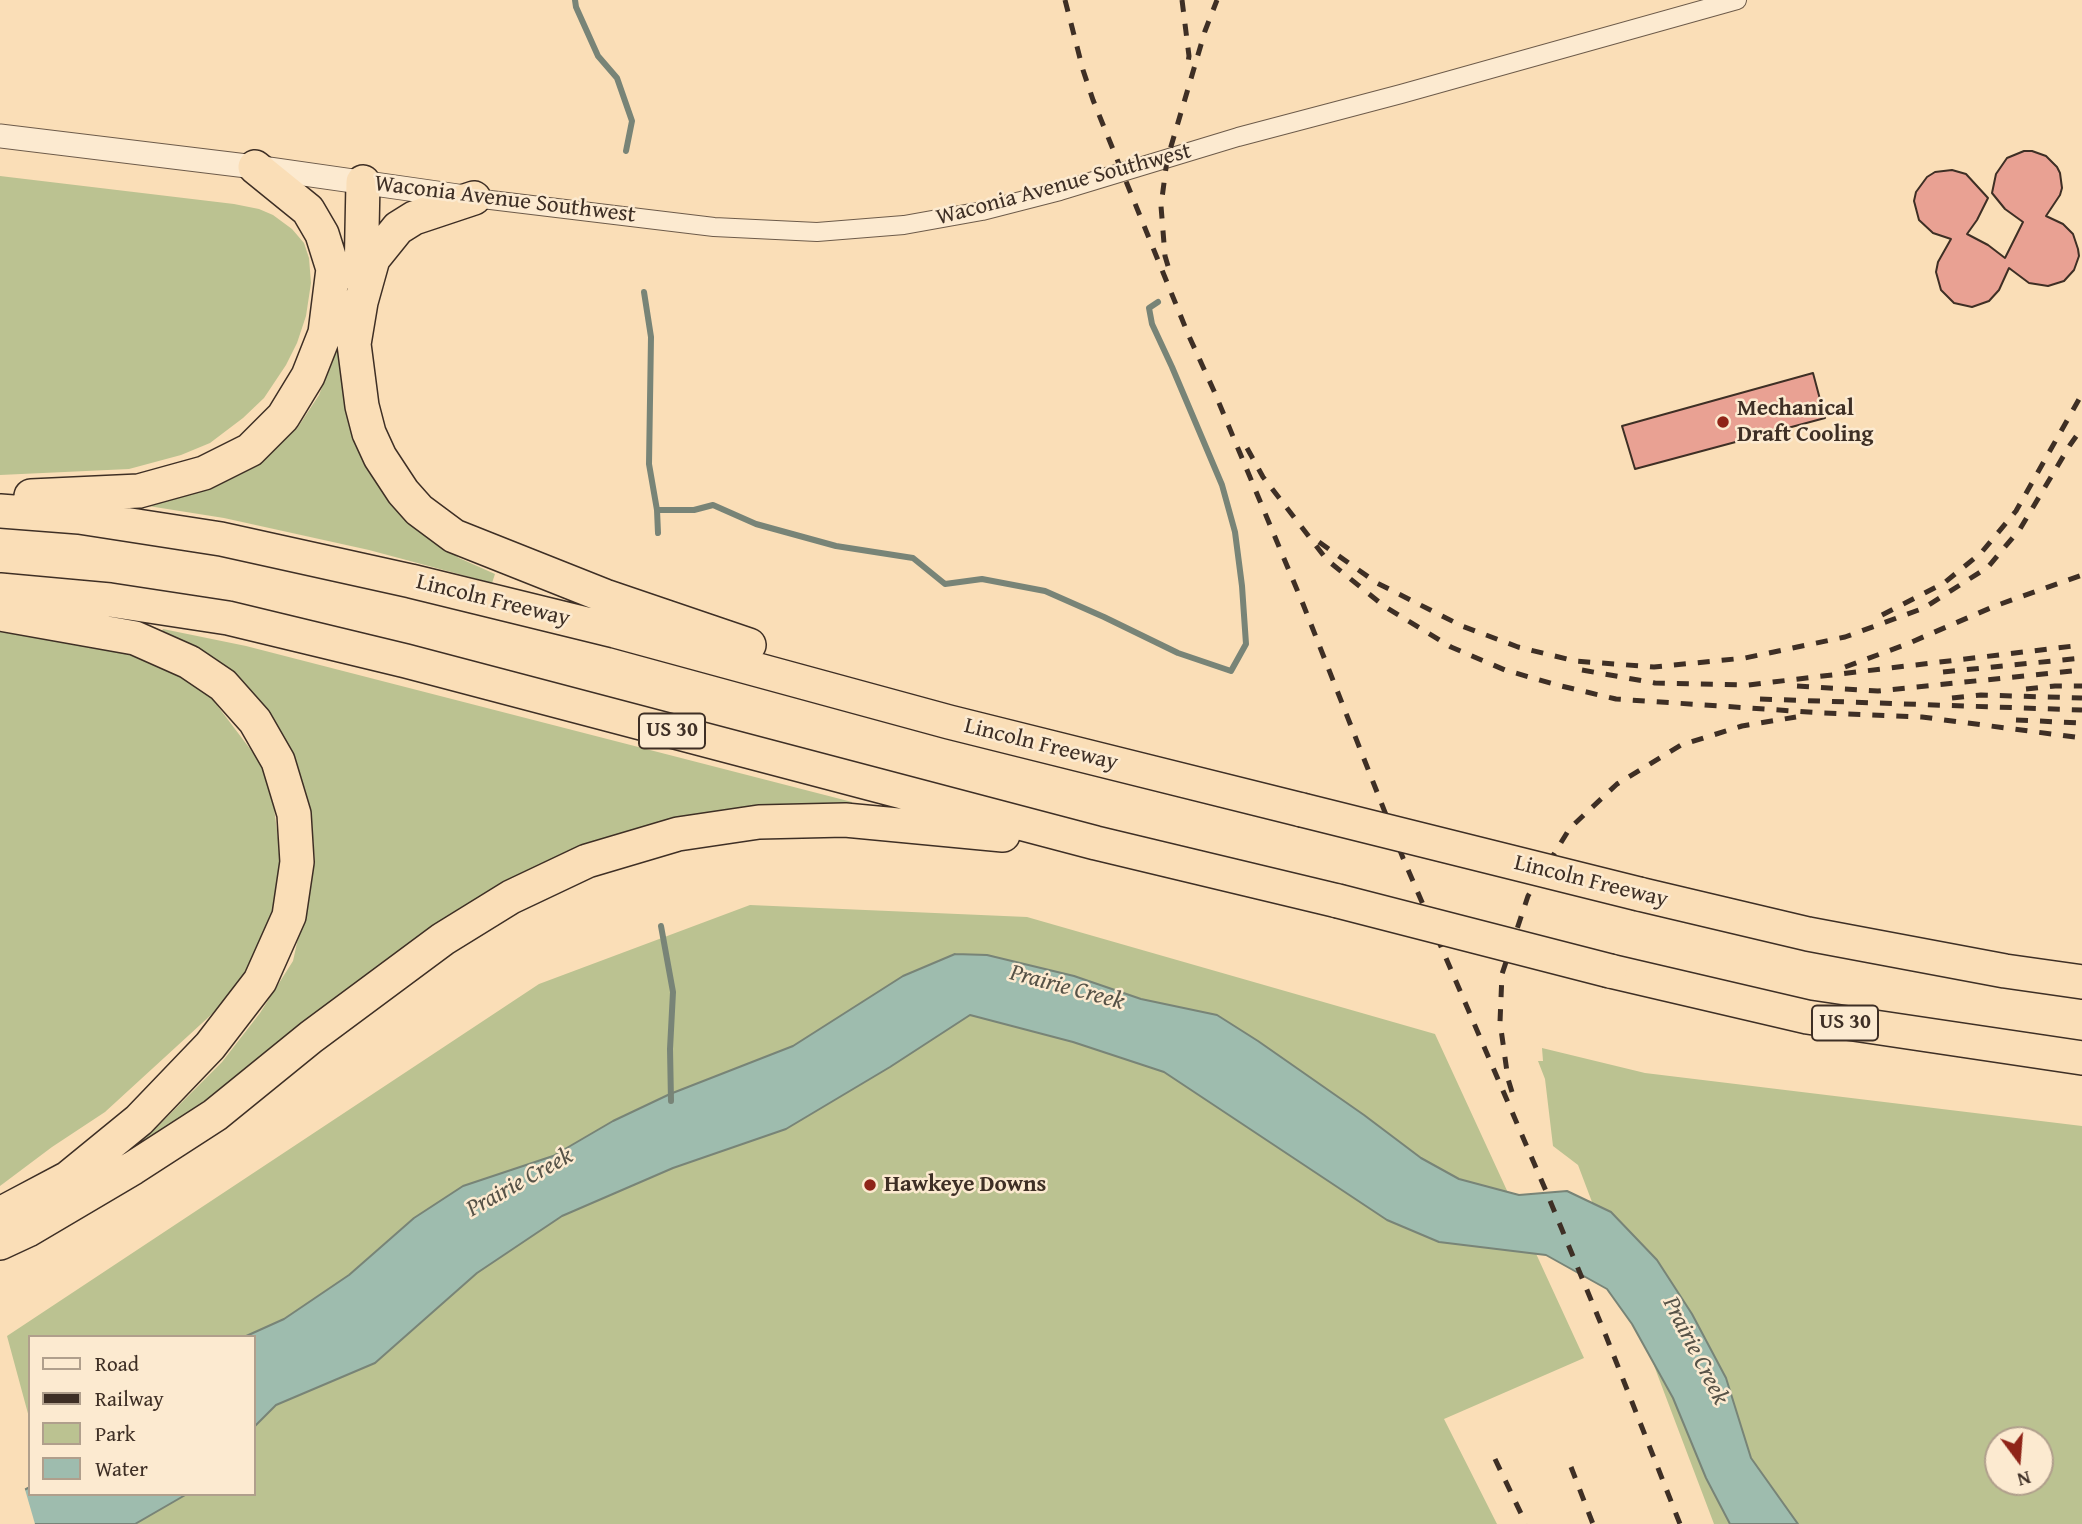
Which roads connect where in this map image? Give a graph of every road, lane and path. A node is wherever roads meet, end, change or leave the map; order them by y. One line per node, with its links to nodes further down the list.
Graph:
1 (1737, 0): 5 (street, Waconia Avenue Southwest)
2 (0, 136): 3 (street, Waconia Avenue Southwest)
3 (255, 167): 4 (street, Waconia Avenue Southwest); 6 (highway)
4 (353, 180): 5 (street, Waconia Avenue Southwest); 6 (highway); 7 (highway)
5 (474, 198): 7 (highway)
6 (333, 270): 8 (highway)
7 (361, 302): 12 (highway)
8 (0, 497)
9 (0, 511): 12 (highway, Lincoln Freeway)
10 (0, 590): 13 (highway, US 30)
11 (0, 614): 16 (highway)
12 (949, 722): 14 (highway, Lincoln Freeway, bridge)
13 (1096, 843): 15 (highway, US 30, bridge); 17 (highway)
14 (2082, 982)
15 (2082, 1058)
16 (0, 1214)
17 (0, 1244)

